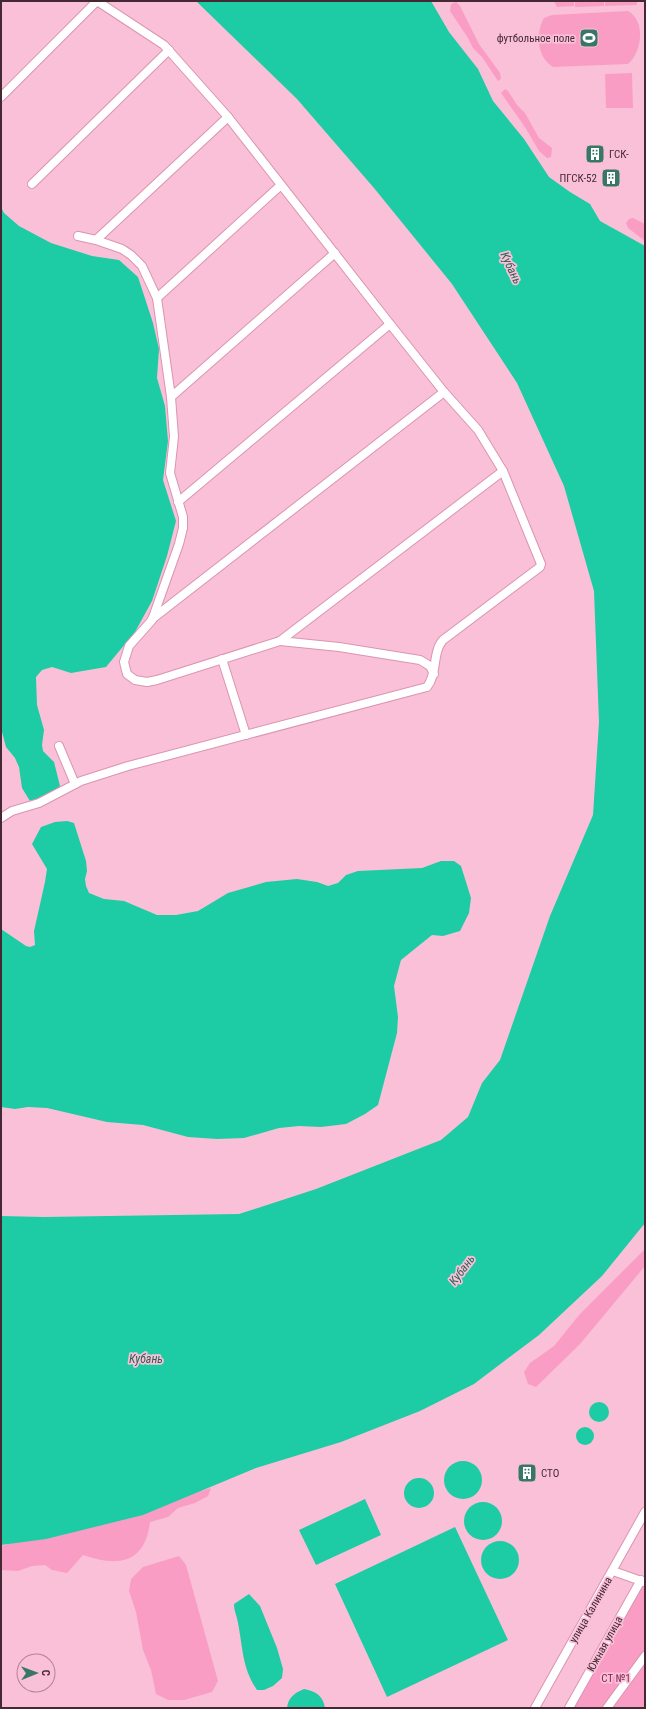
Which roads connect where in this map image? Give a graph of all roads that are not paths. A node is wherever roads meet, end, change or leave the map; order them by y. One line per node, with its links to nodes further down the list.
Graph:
1 (169, 50): 2 (street); 3 (street); 4 (street)
2 (1, 96)
3 (228, 117): 5 (street); 7 (street)
4 (32, 184)
5 (282, 185): 8 (street); 9 (street)
6 (78, 236): 7 (street)
7 (96, 240): 9 (street)
8 (335, 253): 10 (street); 12 (street)
9 (157, 298): 12 (street)
10 (390, 324): 11 (street); 14 (street)
11 (444, 392): 13 (street); 15 (street)
12 (172, 397): 14 (street)
13 (503, 471): 16 (street); 18 (street)
14 (178, 502): 15 (street)
15 (152, 620): 17 (street)
16 (280, 641): 17 (street); 18 (street)
17 (222, 659): 19 (street)
18 (434, 674): 19 (street)
19 (246, 735): 21 (street)
20 (59, 746): 21 (street)
21 (75, 784): 22 (street)
22 (1, 818)
23 (645, 1512): 24 (street, улица Калинина)
24 (613, 1571): 25 (street); 27 (street, улица Калинина)
25 (643, 1582): 28 (street, Южная улица)
26 (645, 1656): 29 (street)
27 (535, 1708)
28 (569, 1708)
29 (607, 1708)

